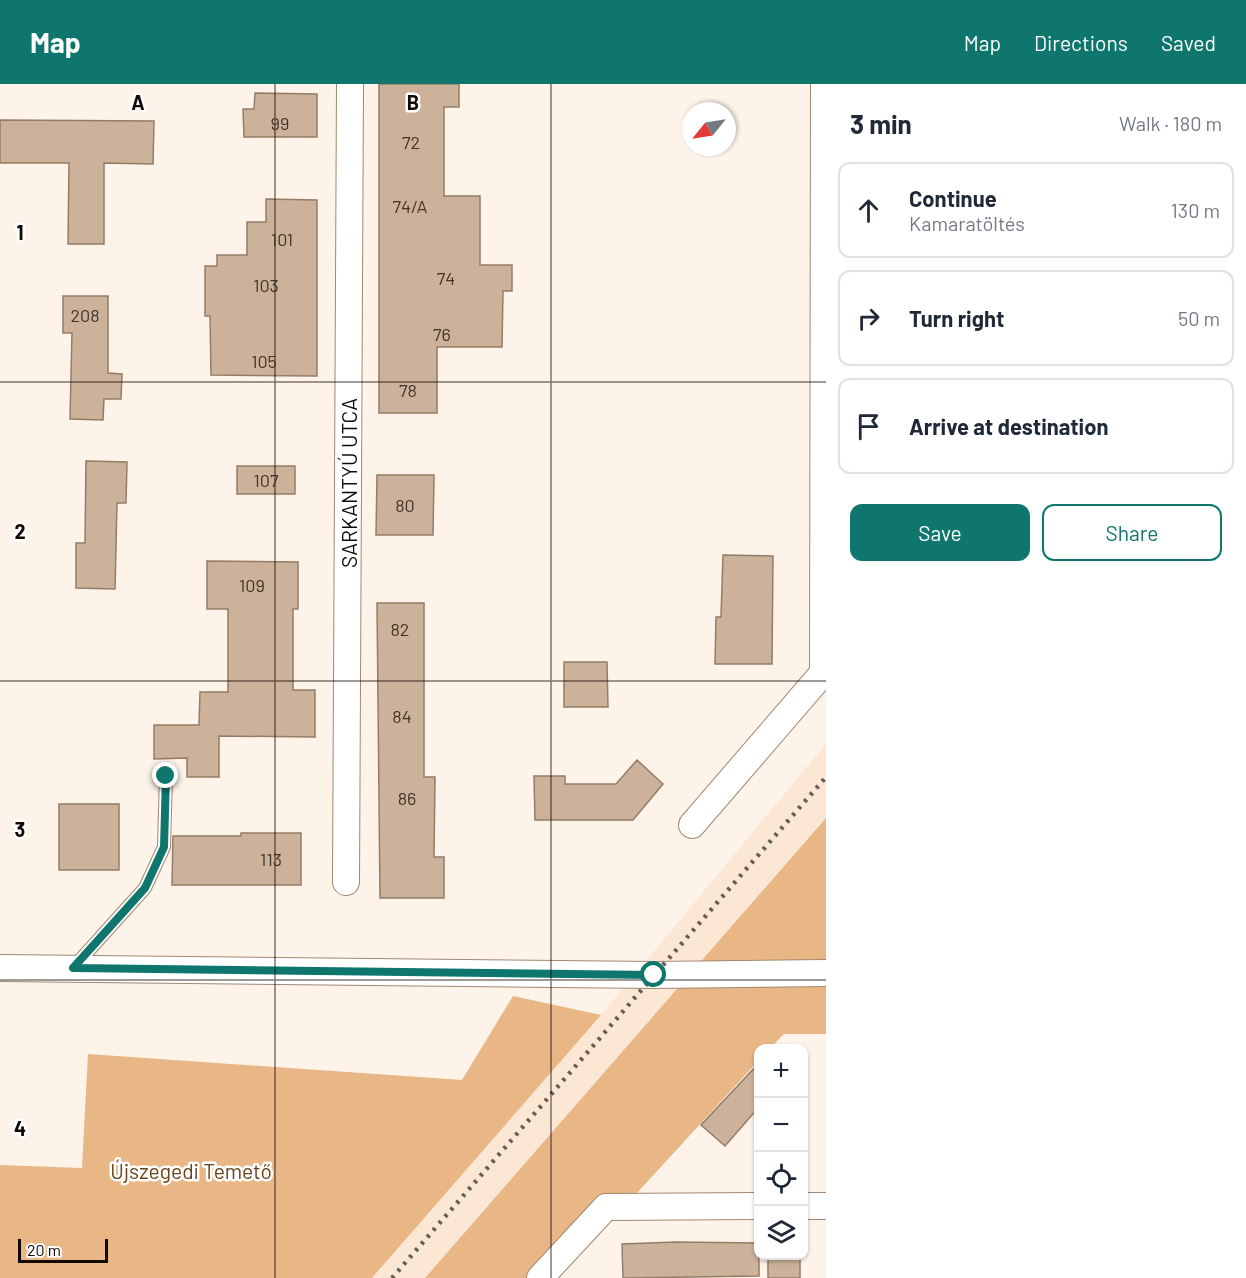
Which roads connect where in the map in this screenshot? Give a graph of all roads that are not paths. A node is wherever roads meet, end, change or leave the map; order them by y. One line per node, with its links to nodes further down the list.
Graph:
1 (350, 84): 6 (street, SARKANTYÚ UTCA)
2 (824, 84): 3 (street)
3 (824, 644): 5 (street)
4 (166, 776): 8 (lane)
5 (692, 825)
6 (346, 882)
7 (0, 968): 8 (street)
8 (73, 968): 9 (street)
9 (826, 973)
10 (754, 1206): 13 (street)
11 (808, 1206): 12 (street)
12 (826, 1206)
13 (540, 1278)

